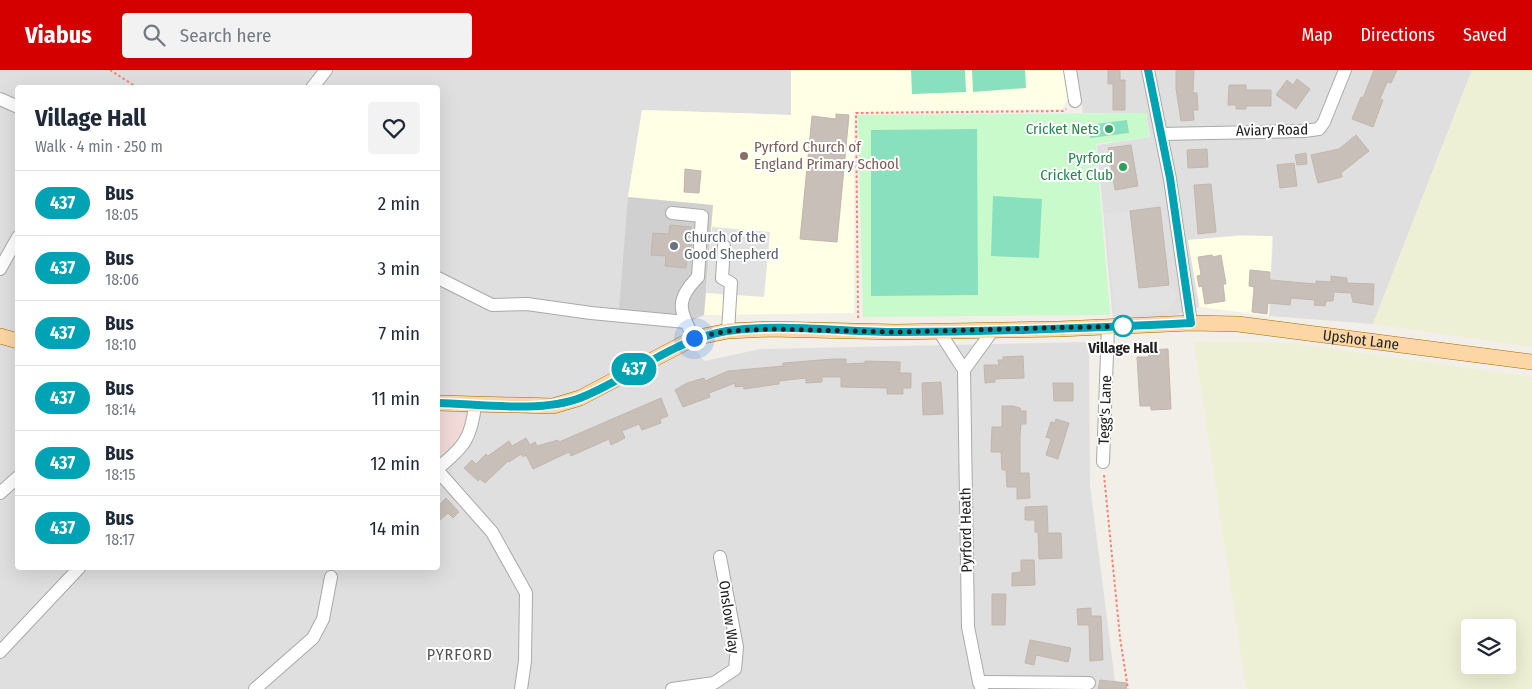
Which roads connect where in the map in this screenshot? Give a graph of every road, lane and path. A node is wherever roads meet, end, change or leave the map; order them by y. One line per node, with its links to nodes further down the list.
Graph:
1 (110, 70): 7 (path)
2 (326, 70): 6 (street)
3 (1070, 70): 9 (street)
4 (1148, 70): 11 (street)
5 (1345, 70): 11 (street, Aviary Road)
6 (315, 79)
7 (133, 85)
8 (0, 99): 10 (street)
9 (1076, 101): 17 (path)
10 (15, 106)
11 (1161, 134): 19 (street)
12 (672, 213): 18 (street)
13 (15, 242): 15 (street)
14 (724, 246): 22 (street)
15 (0, 269)
16 (440, 279): 18 (street)
17 (858, 321)
18 (686, 322): 25 (street)
19 (1191, 323): 20 (main road, Upshot Lane); 27 (main road, Upshot Lane)
20 (1108, 327): 21 (main road, Upshot Lane); 31 (street, Tegg's Lane)
21 (993, 330): 23 (main road, Upshot Lane); 28 (street)
22 (728, 331): 23 (main road, Upshot Lane); 25 (main road, Upshot Lane)
23 (938, 331): 28 (street)
24 (0, 336): 26 (main road)
25 (694, 338): 30 (main road, Upshot Lane)
26 (15, 340)
27 (1532, 362)
28 (964, 370): 41 (street, Pyrford Heath)
29 (440, 403): 30 (main road, Upshot Lane)
30 (475, 404): 32 (street)
31 (1103, 462): 45 (path)
32 (440, 468)
33 (440, 472): 43 (street)
34 (15, 480): 35 (street)
35 (0, 492)
36 (720, 557): 44 (street, Onslow Way)
37 (77, 570): 39 (street)
38 (331, 577): 42 (street)
39 (0, 652)
40 (1089, 683): 41 (street)
41 (980, 685)
42 (255, 689)
43 (521, 689)
44 (672, 689)
45 (1128, 689)

